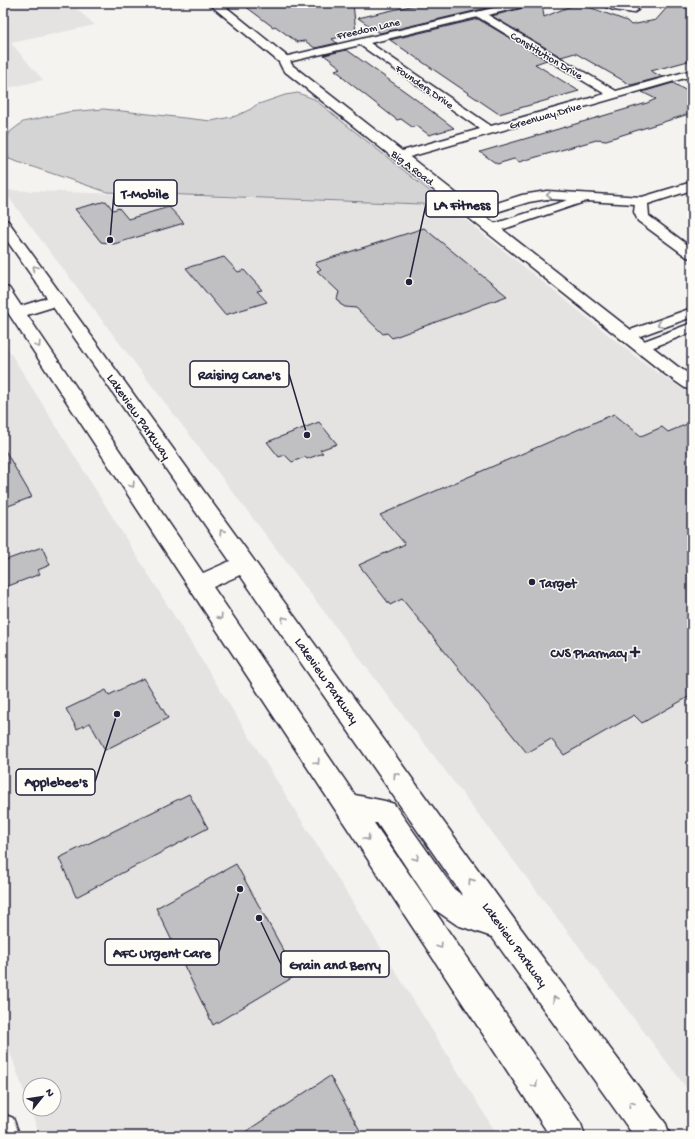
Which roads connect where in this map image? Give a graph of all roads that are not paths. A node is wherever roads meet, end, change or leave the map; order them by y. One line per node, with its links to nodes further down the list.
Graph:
1 (214, 3): 7 (main road, Big A Road)
2 (527, 3): 5 (street, Freedom Lane)
3 (606, 3): 4 (street)
4 (633, 10)
5 (478, 14): 6 (street, Freedom Lane); 9 (street, Constitution Drive)
6 (362, 42): 7 (street, Freedom Lane); 10 (street, Founders Drive)
7 (284, 60): 11 (main road, Big A Road)
8 (692, 74): 9 (street, Greenway Drive)
9 (615, 95): 10 (street, Greenway Drive)
10 (488, 130): 11 (street, Greenway Drive)
11 (399, 156): 15 (main road, Big A Road)
12 (692, 186): 14 (street)
13 (588, 198): 14 (street); 15 (street, one-way to 15); 17 (street)
14 (642, 201): 18 (street)
15 (474, 215): 17 (main road, Big A Road)
16 (3, 224): 20 (main road, Lakeview Parkway, one-way to 16)
17 (492, 229): 24 (main road, Big A Road)
18 (692, 254)
19 (3, 292): 22 (main road)
20 (57, 300): 22 (main road); 27 (main road, Lakeview Parkway, one-way to 20)
21 (692, 312): 24 (street, one-way to 24)
22 (17, 313): 28 (main road, one-way to 28)
23 (692, 327): 25 (street)
24 (627, 336): 25 (main road, Big A Road)
25 (641, 347): 26 (main road, Big A Road)
26 (692, 384)
27 (245, 564): 28 (main road); 30 (main road, Lakeview Parkway, one-way to 27)
28 (198, 584): 29 (main road, one-way to 29)
29 (346, 805): 30 (main road, one-way to 30); 33 (main road, one-way to 33)
30 (502, 925): 34 (main road, Lakeview Parkway, one-way to 30)
31 (3, 1128): 32 (street)
32 (6, 1136)
33 (569, 1136)
34 (654, 1136)

